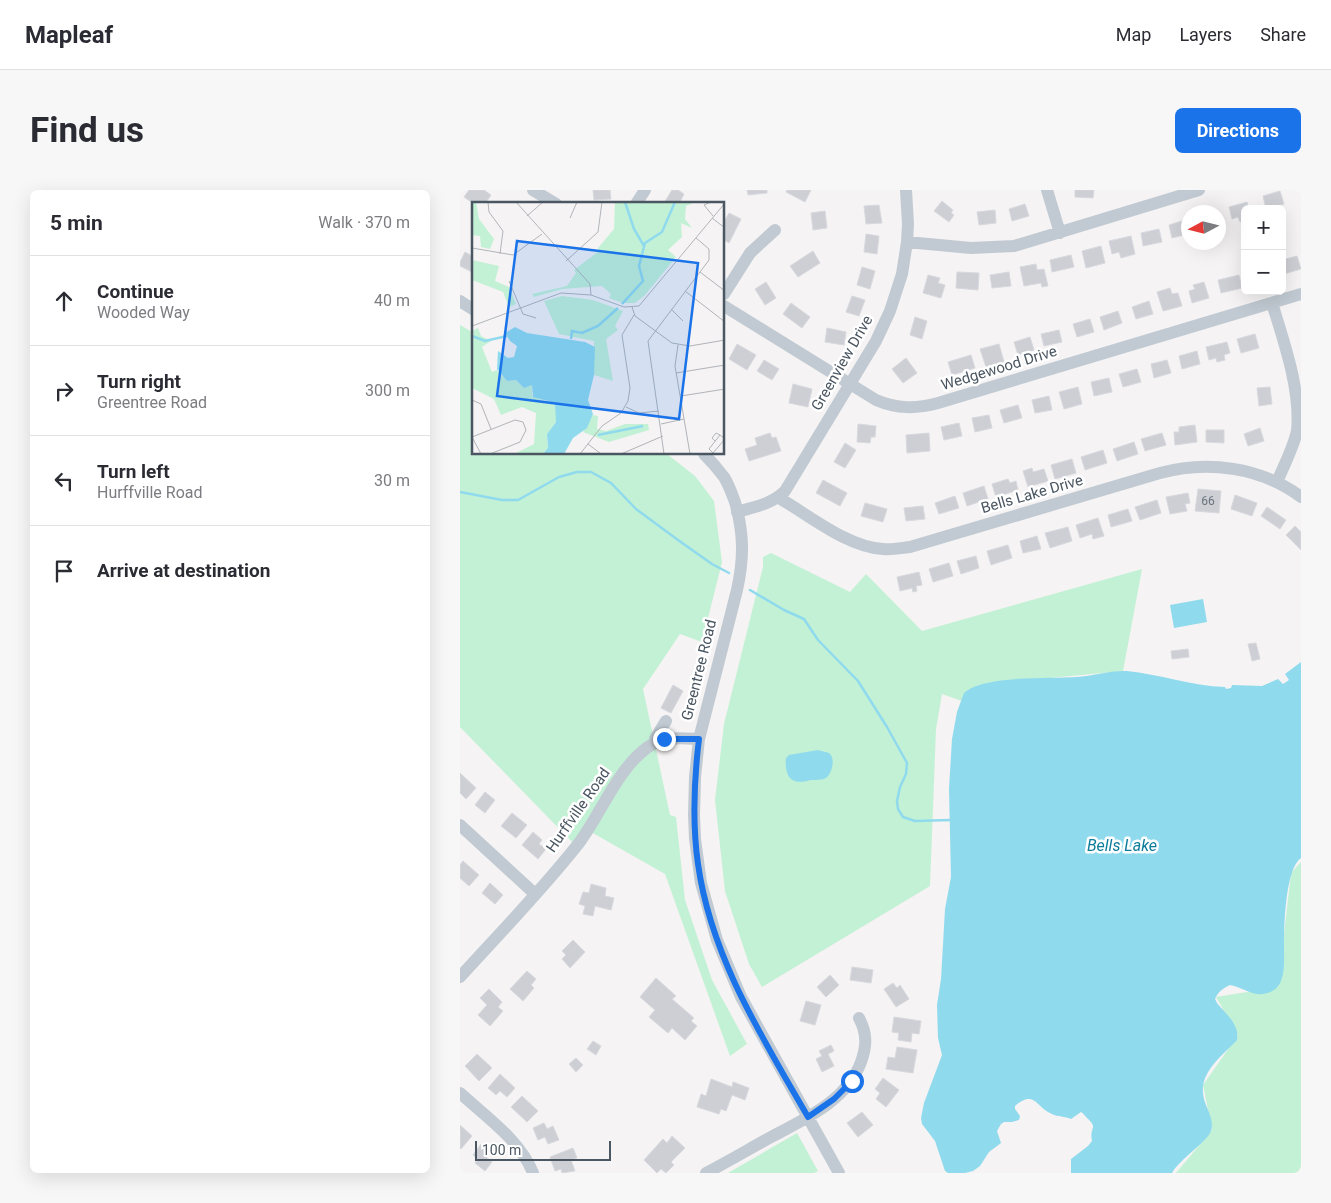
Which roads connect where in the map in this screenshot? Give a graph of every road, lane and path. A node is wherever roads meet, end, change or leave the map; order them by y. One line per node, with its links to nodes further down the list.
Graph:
1 (533, 190): 7 (street)
2 (644, 190): 8 (street)
3 (906, 190): 11 (street, Greenview Drive)
4 (1047, 190): 10 (street)
5 (1199, 190): 6 (street)
6 (1181, 192): 10 (street)
7 (553, 202)
8 (637, 202)
9 (775, 230): 12 (street)
10 (1060, 233): 11 (street)
11 (907, 242): 18 (street, Greenview Drive)
12 (725, 292)
13 (1301, 294): 15 (street, Wedgewood Drive)
14 (460, 301): 17 (street)
15 (1272, 303): 18 (street, Wedgewood Drive); 20 (street)
16 (725, 307): 18 (street, Wedgewood Drive)
17 (472, 309)
18 (850, 384): 22 (street, Greenview Drive)
19 (705, 455): 23 (street, Greentree Road)
20 (1277, 482): 21 (street, Bells Lake Drive); 22 (street, Bells Lake Drive)
21 (1301, 497)
22 (778, 498): 23 (street)
23 (737, 512): 25 (street, Greentree Road)
24 (666, 721): 26 (street)
25 (699, 739): 26 (street, Hurffville Road); 32 (street, Greentree Road)
26 (655, 743): 28 (street, Hurffville Road)
27 (460, 825): 28 (street)
28 (535, 894): 29 (street, Hurffville Road)
29 (460, 977)
30 (859, 1018): 32 (street)
31 (460, 1093): 33 (street)
32 (808, 1117): 34 (street); 35 (street, Greentree Road)
33 (533, 1173)
34 (706, 1173)
35 (839, 1173)

